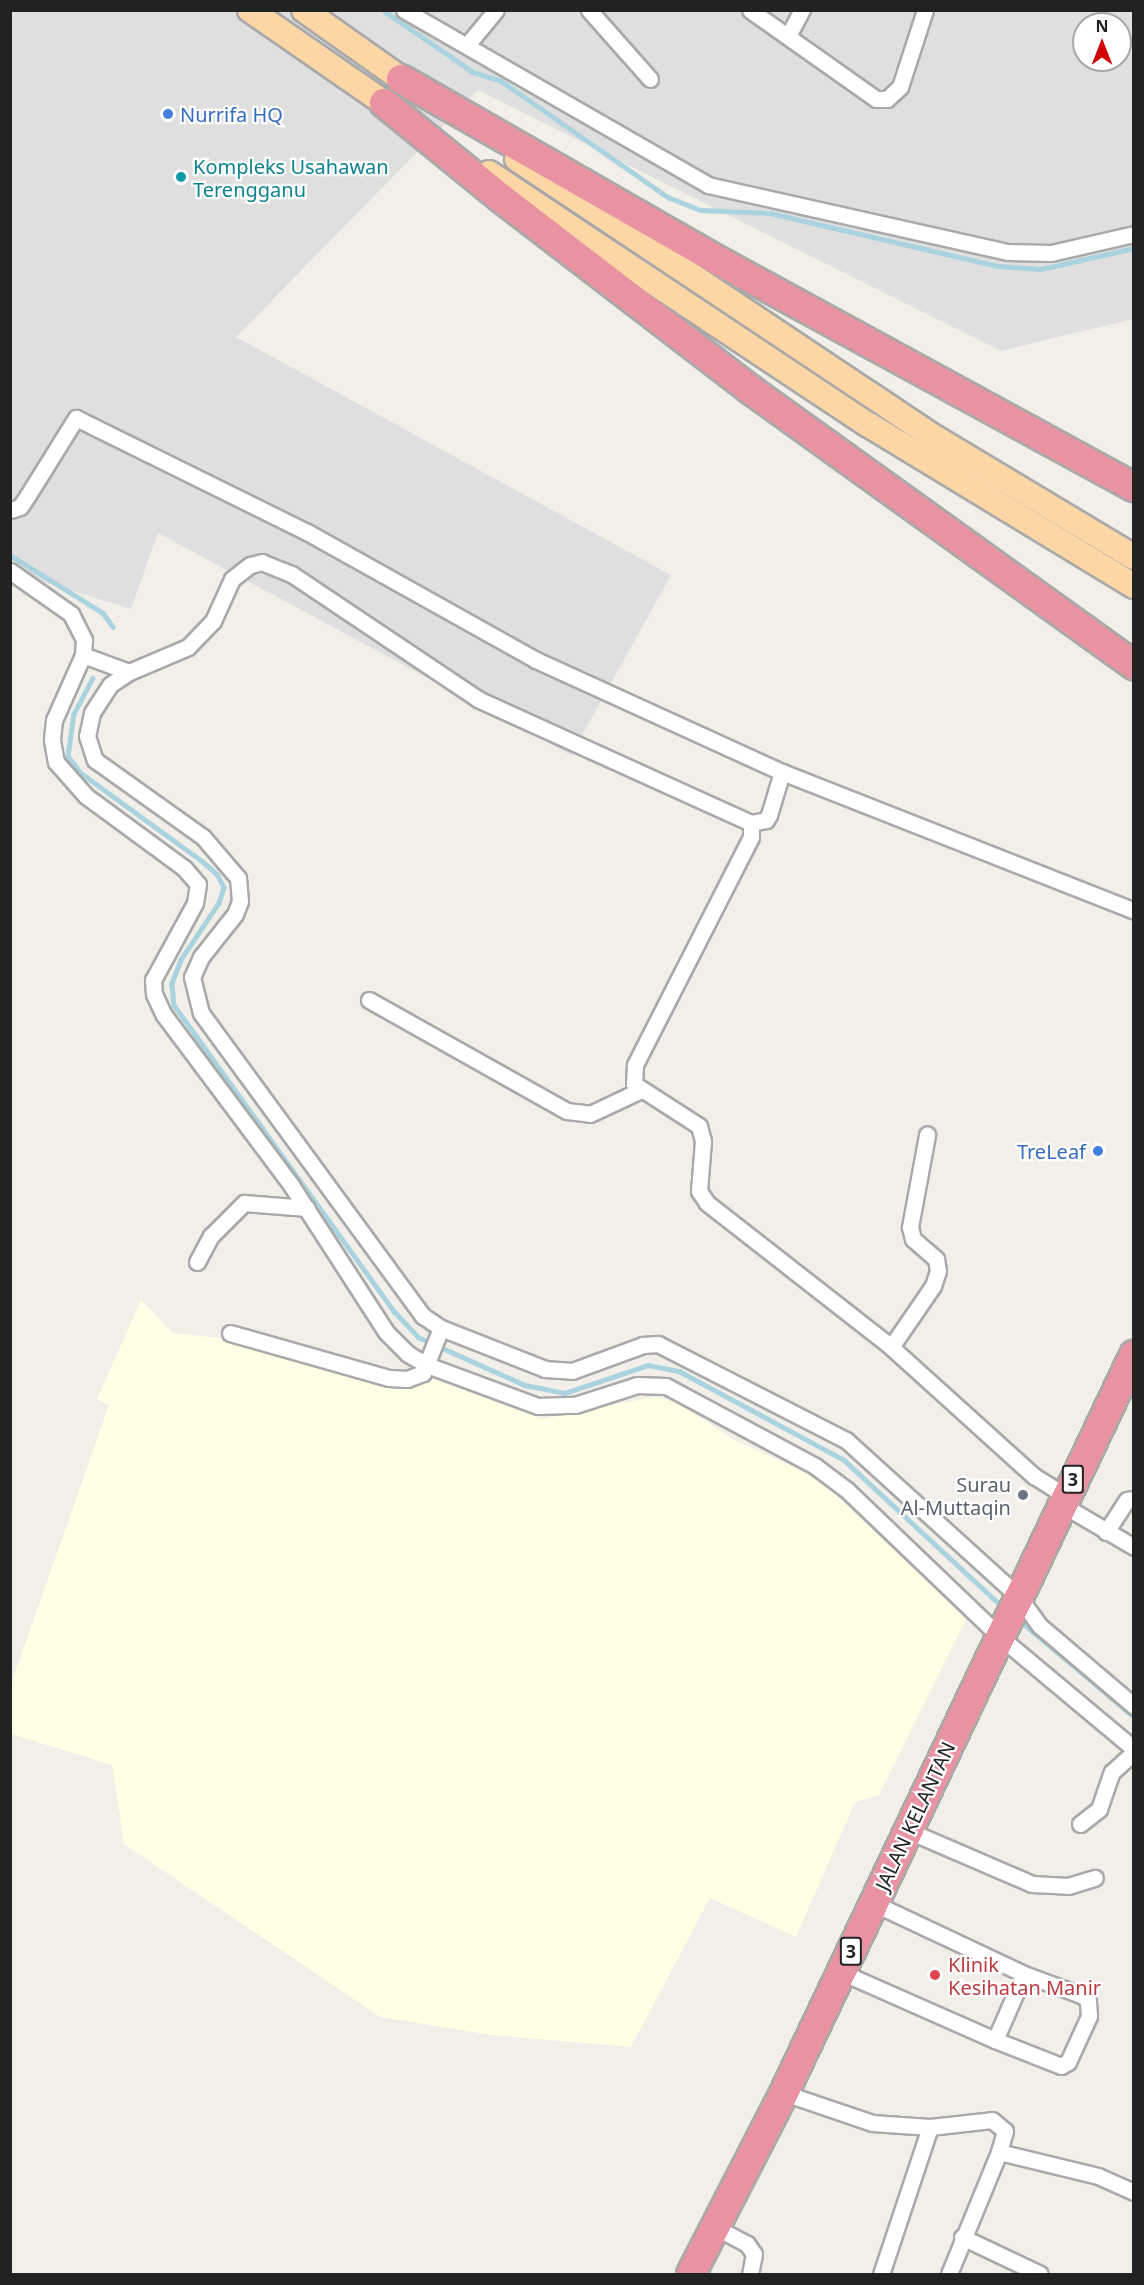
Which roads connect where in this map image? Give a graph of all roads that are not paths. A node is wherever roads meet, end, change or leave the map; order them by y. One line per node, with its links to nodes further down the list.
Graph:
1 (250, 10): 13 (main road)
2 (304, 10): 11 (main road)
3 (404, 10): 10 (street)
4 (496, 10): 10 (street)
5 (589, 10): 12 (street)
6 (750, 10): 9 (street)
7 (802, 10): 9 (street)
8 (925, 10): 9 (street)
9 (789, 36)
10 (467, 45): 14 (street)
11 (401, 79): 15 (highway); 17 (main road)
12 (650, 79)
13 (384, 103): 19 (main road); 21 (highway)
14 (1134, 234)
15 (1134, 486)
16 (10, 510): 23 (street)
17 (1134, 557)
18 (10, 571): 20 (street)
19 (1134, 586)
20 (83, 655): 22 (street); 29 (street)
21 (1134, 665)
22 (129, 672): 24 (street); 31 (street)
23 (781, 777): 24 (street); 25 (street)
24 (751, 823): 27 (street)
25 (1134, 911)
26 (369, 1000): 27 (street)
27 (641, 1090): 33 (street)
28 (927, 1135): 33 (street)
29 (307, 1208): 30 (street); 35 (street)
30 (197, 1262)
31 (439, 1332): 35 (street); 40 (street)
32 (230, 1333): 35 (street)
33 (891, 1347): 36 (street)
34 (1134, 1354): 36 (highway, JALAN KELANTAN / 3)
35 (429, 1361): 40 (street)
36 (1063, 1499): 38 (street); 40 (highway, JALAN KELANTAN / 3)
37 (1134, 1499): 38 (street)
38 (1106, 1532): 39 (street)
39 (1134, 1547)
40 (1008, 1616): 41 (street); 42 (street); 44 (highway, JALAN KELANTAN / 3)
41 (1134, 1706)
42 (1134, 1750): 43 (street)
43 (1080, 1824)
44 (909, 1830): 45 (street); 46 (highway, JALAN KELANTAN / 3)
45 (1095, 1878)
46 (873, 1903): 47 (highway, JALAN KELANTAN / 3); 48 (street)
47 (841, 1972): 49 (street); 50 (highway, JALAN KELANTAN / 3)
48 (1024, 1974): 49 (street); 49 (street)
49 (995, 2040)
50 (784, 2093): 51 (street); 54 (highway, JALAN KELANTAN / 3)
51 (930, 2127): 52 (street); 58 (street)
52 (999, 2152): 53 (street); 55 (street)
53 (1134, 2192)
54 (715, 2227): 56 (highway, JALAN KELANTAN / 3); 57 (street)
55 (963, 2237): 59 (street); 60 (street)
56 (691, 2274)
57 (750, 2274)
58 (881, 2274)
59 (949, 2274)
60 (1040, 2274)

